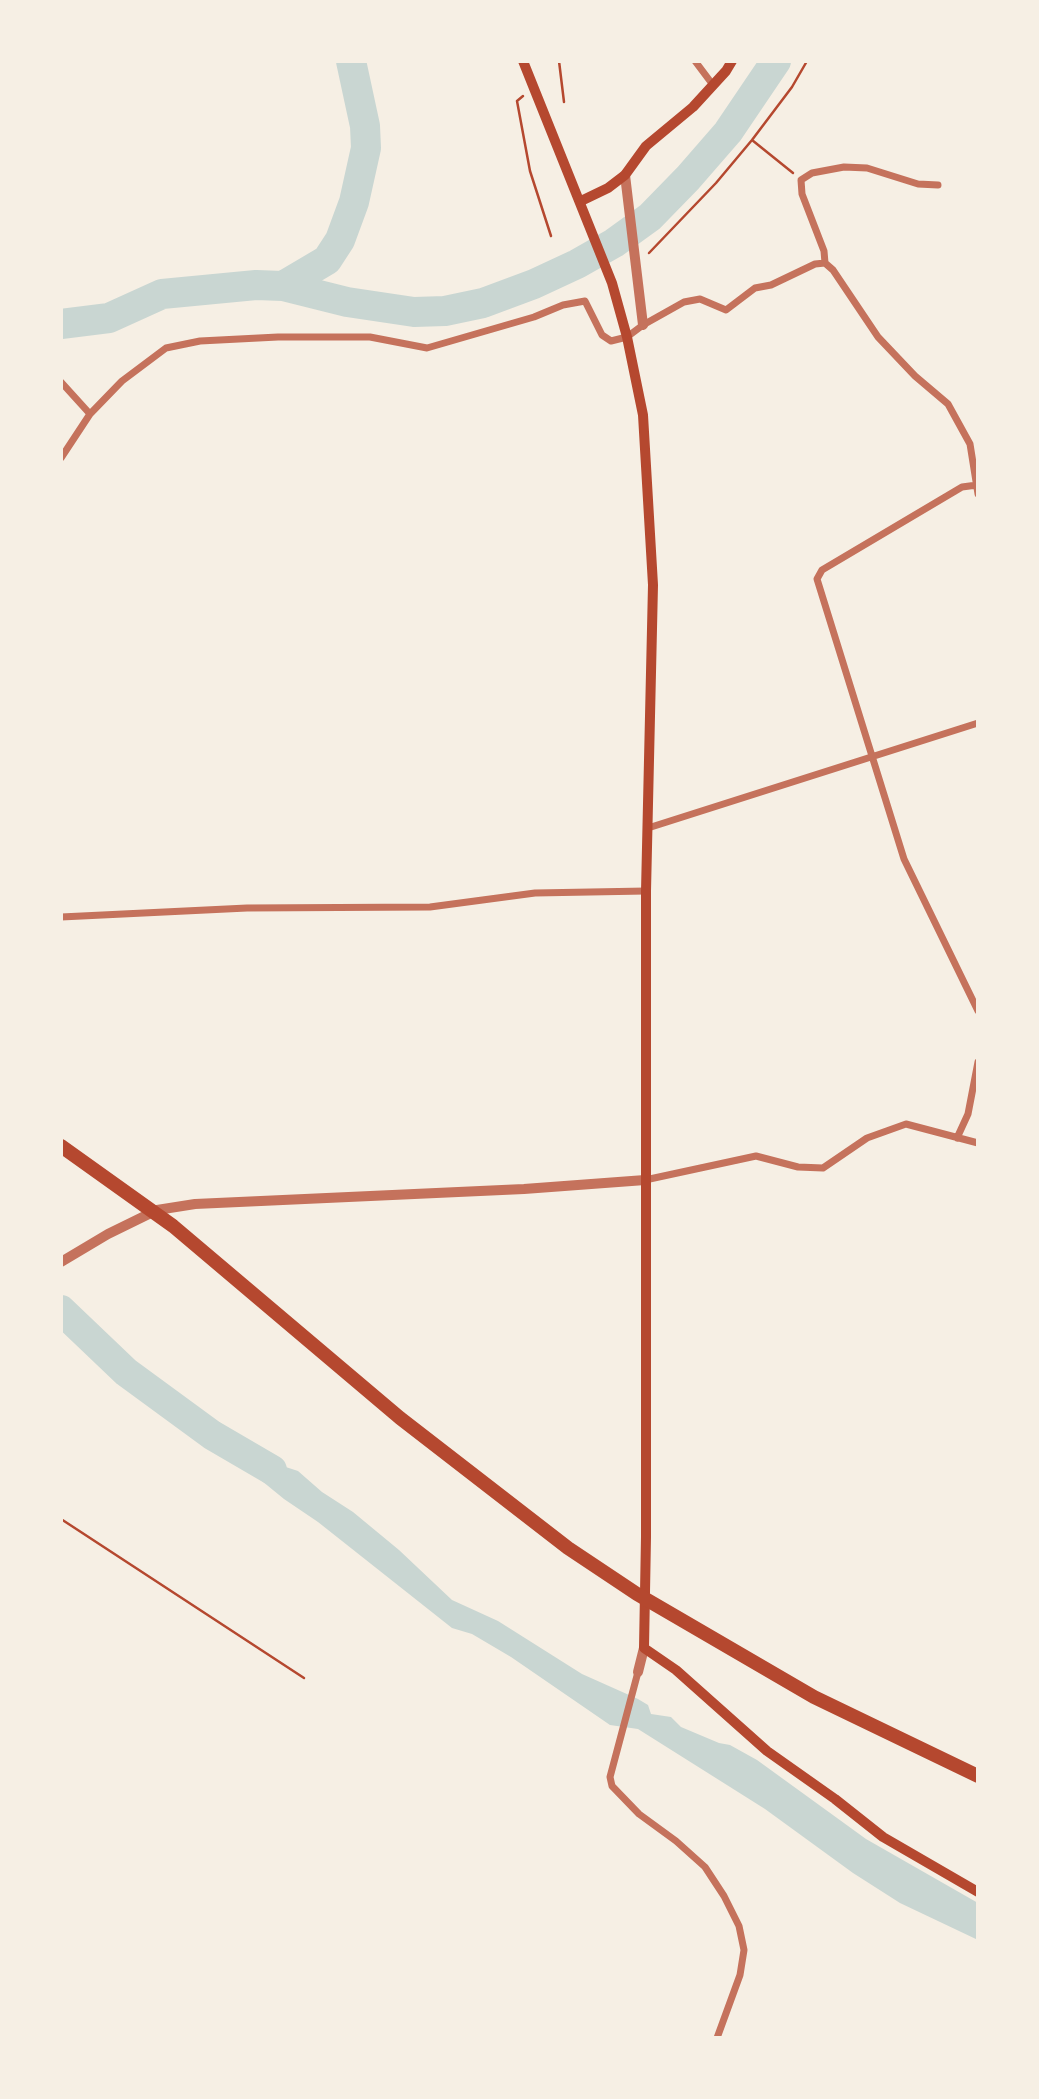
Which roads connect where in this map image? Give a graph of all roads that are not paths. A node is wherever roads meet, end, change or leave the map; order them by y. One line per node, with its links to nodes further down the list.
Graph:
1 (523, 61): 7 (main road)
2 (695, 61): 4 (street)
3 (732, 61): 4 (main road)
4 (713, 85): 5 (main road)
5 (625, 175): 7 (main road); 9 (street)
6 (938, 185): 8 (street)
7 (580, 201): 10 (main road)
8 (825, 262): 9 (street); 14 (street)
9 (643, 325): 10 (street)
10 (627, 337): 12 (street); 18 (main road)
11 (61, 382): 12 (street)
12 (90, 414): 13 (street)
13 (61, 458)
14 (977, 485): 15 (street); 17 (street)
15 (978, 494)
16 (978, 723): 17 (street)
17 (872, 759): 18 (street); 21 (street)
18 (648, 828): 19 (main road)
19 (646, 891): 20 (street); 26 (main road)
20 (61, 917)
21 (978, 1012)
22 (978, 1062): 23 (street)
23 (957, 1138): 24 (street); 26 (street)
24 (978, 1143)
25 (61, 1146): 30 (highway)
26 (645, 1180): 27 (street); 28 (main road)
27 (61, 1262)
28 (644, 1648): 29 (street); 31 (main road)
29 (638, 1672): 32 (street)
30 (978, 1776)
31 (978, 1892)
32 (717, 2038)

